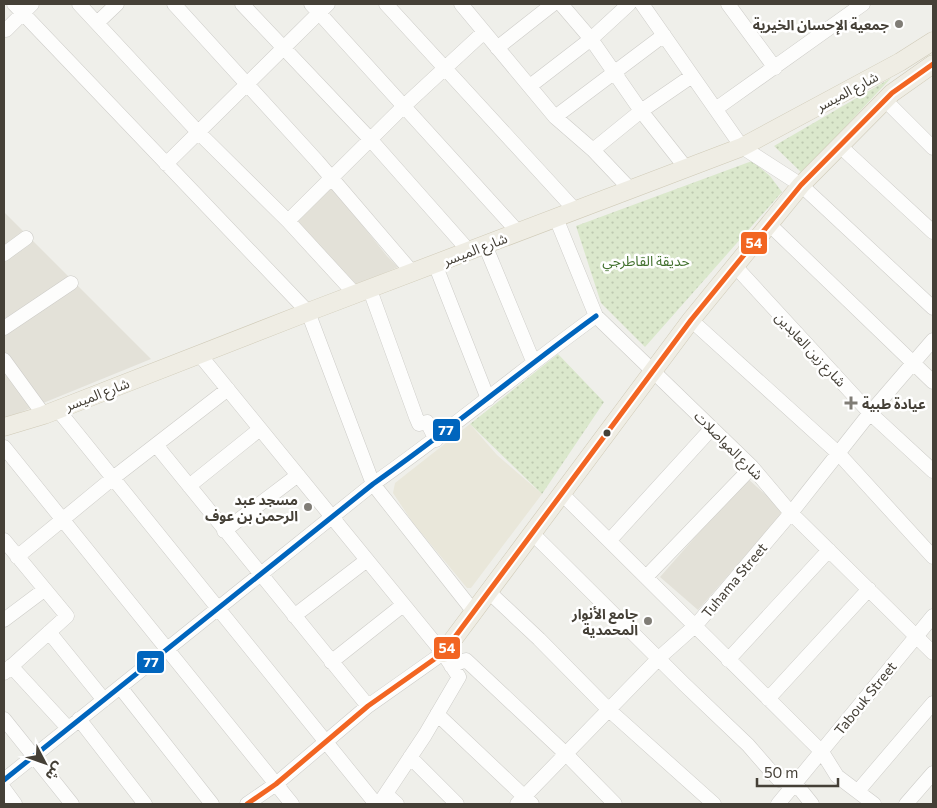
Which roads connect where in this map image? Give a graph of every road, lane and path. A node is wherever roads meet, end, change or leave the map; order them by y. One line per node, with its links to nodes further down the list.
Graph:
1 (79, 4): 15 (street)
2 (117, 4): 15 (street)
3 (174, 4): 28 (street)
4 (242, 4): 21 (street)
5 (386, 4): 24 (street)
6 (553, 4): 22 (street)
7 (561, 4): 19 (street)
8 (629, 4): 19 (street)
9 (642, 4): 18 (street)
10 (859, 5): 25 (street)
11 (468, 6): 17 (street)
12 (733, 6): 25 (street)
13 (23, 7): 16 (street); 41 (street)
14 (319, 7): 21 (street); 31 (street)
15 (97, 23): 35 (street)
16 (6, 30)
17 (484, 32): 22 (street); 24 (street)
18 (664, 35): 26 (street); 27 (street)
19 (592, 39): 26 (street); 29 (street)
20 (933, 42): 38 (main road, شارع الميسر)
21 (282, 47): 28 (street); 36 (street)
22 (496, 48): 29 (street)
23 (933, 64): 30 (main road)
24 (445, 68): 31 (street); 46 (street)
25 (775, 68): 32 (street)
26 (614, 73): 33 (street); 34 (street)
27 (692, 76): 32 (street); 33 (street)
28 (247, 85): 35 (street); 43 (street)
29 (530, 86): 34 (street)
30 (885, 100): 37 (main road); 39 (street)
31 (404, 106): 36 (street); 50 (street)
32 (717, 108): 38 (street)
33 (641, 111): 40 (street); 42 (street)
34 (556, 116): 40 (street)
35 (198, 132): 41 (street); 48 (street)
36 (370, 139): 43 (street); 54 (street)
37 (840, 146): 44 (main road); 51 (street)
38 (742, 147): 42 (main road, شارع الميسر); 44 (street)
39 (933, 148)
40 (593, 150): 45 (street)
41 (166, 164): 62 (street)
42 (686, 168): 45 (main road, شارع الميسر)
43 (332, 180): 48 (street); 58 (street)
44 (801, 185): 49 (main road); 61 (street)
45 (630, 189): 46 (main road, شارع الميسر)
46 (575, 210): 47 (main road, شارع الميسر)
47 (556, 218): 50 (main road, شارع الميسر); 63 (street, شارع المواصلات)
48 (288, 220): 60 (street)
49 (769, 224): 57 (main road); 70 (street)
50 (518, 232): 53 (main road, شارع الميسر)
51 (933, 232)
52 (26, 238): 55 (street)
53 (486, 245): 54 (main road, شارع الميسر); 69 (street)
54 (468, 251): 56 (main road, شارع الميسر)
55 (4, 254)
56 (435, 264): 58 (main road, شارع الميسر); 74 (street)
57 (734, 265): 64 (main road); 76 (street, شارع زين العابدين)
58 (412, 272): 60 (main road, شارع الميسر)
59 (71, 283): 65 (street)
60 (362, 292): 62 (main road, شارع الميسر); 80 (street)
61 (933, 308)
62 (308, 312): 67 (main road, شارع الميسر); 88 (street)
63 (596, 316): 69 (street); 71 (street, شارع المواصلات)
64 (691, 320): 71 (main road); 83 (street)
65 (4, 328)
66 (933, 340): 70 (street, Tuhama Street)
67 (200, 354): 73 (street); 75 (main road, شارع الميسر)
68 (4, 360): 75 (street)
69 (533, 361): 74 (street)
70 (913, 363): 72 (street); 76 (street, Tuhama Street)
71 (654, 371): 78 (street, شارع المواصلات); 90 (main road)
72 (933, 382)
73 (228, 389): 79 (street); 81 (street)
74 (488, 399): 80 (street)
75 (51, 413): 77 (main road, شارع الميسر); 87 (street)
76 (870, 413): 83 (street, Tuhama Street); 85 (street, شارع زين العابدين)
77 (4, 427)
78 (712, 428): 84 (street, شارع المواصلات); 96 (street)
79 (260, 429): 86 (street); 89 (street)
80 (436, 440): 88 (street)
81 (156, 445): 87 (street); 89 (street)
82 (4, 446): 93 (street)
83 (839, 454): 91 (street, Tuhama Street); 99 (street)
84 (752, 467): 91 (street, شارع المواصلات); 102 (street)
85 (933, 471)
86 (298, 475): 92 (street); 94 (street)
87 (113, 478): 93 (street); 107 (street)
88 (373, 484): 92 (street); 108 (street)
89 (189, 486): 94 (street)
90 (562, 494): 95 (main road); 96 (street)
91 (791, 513): 97 (street, شارع المواصلات); 112 (street, Tuhama Street)
92 (332, 517): 100 (street); 101 (street)
93 (62, 520): 98 (street); 115 (street)
94 (224, 531): 101 (street)
95 (533, 534): 105 (main road); 117 (street)
96 (610, 540): 102 (street)
97 (829, 550): 103 (street, شارع المواصلات); 119 (street)
98 (9, 551): 104 (street)
99 (933, 556)
100 (367, 560): 106 (street); 109 (street)
101 (260, 575): 107 (street); 109 (street)
102 (647, 576): 112 (street)
103 (869, 589): 114 (street, شارع المواصلات); 123 (street)
104 (44, 590): 111 (street); 113 (street)
105 (489, 592): 108 (main road); 127 (street)
106 (403, 605): 118 (street); 120 (street)
107 (218, 608): 115 (street); 131 (street)
108 (474, 612): 118 (main road)
109 (294, 616): 120 (street)
110 (933, 616): 114 (street, Tabouk Street)
111 (4, 620)
112 (696, 625): 117 (street, Tuhama Street); 119 (street)
113 (49, 632): 121 (street); 124 (street)
114 (917, 636): 116 (street, شارع المواصلات); 132 (street, Tabouk Street)
115 (166, 650): 122 (street); 138 (street)
116 (933, 653)
117 (660, 657): 127 (street, Tuhama Street); 139 (street)
118 (447, 659): 126 (street); 128 (street); 133 (street)
119 (728, 660): 123 (street)
120 (332, 662): 126 (street)
121 (7, 669): 130 (street)
122 (120, 687): 124 (street); 147 (street)
123 (768, 699): 132 (street)
124 (104, 700): 130 (street)
125 (933, 703): 141 (street)
126 (368, 706): 131 (street)
127 (609, 710): 133 (street, Tuhama Street); 153 (street)
128 (437, 714): 135 (street); 143 (street)
129 (4, 719): 134 (street)
130 (74, 724): 134 (street); 146 (street)
131 (326, 742): 138 (street); 142 (street)
132 (822, 752): 139 (street, Tabouk Street); 141 (street)
133 (566, 754): 143 (street, Tuhama Street); 152 (street)
134 (34, 756): 137 (street); 145 (street)
135 (410, 757): 142 (street); 151 (street)
136 (933, 773): 157 (street)
137 (4, 780)
138 (276, 784): 148 (street); 149 (street)
139 (796, 784): 154 (street, Tabouk Street); 155 (street)
140 (4, 790): 144 (street)
141 (858, 791): 156 (street)
142 (380, 801): 150 (street)
143 (524, 802)
144 (16, 804)
145 (72, 804)
146 (145, 804)
147 (212, 804)
148 (247, 804)
149 (292, 804)
150 (397, 804)
151 (457, 804)
152 (614, 804)
153 (714, 804)
154 (778, 804)
155 (812, 804)
156 (874, 804)
157 (906, 804)

